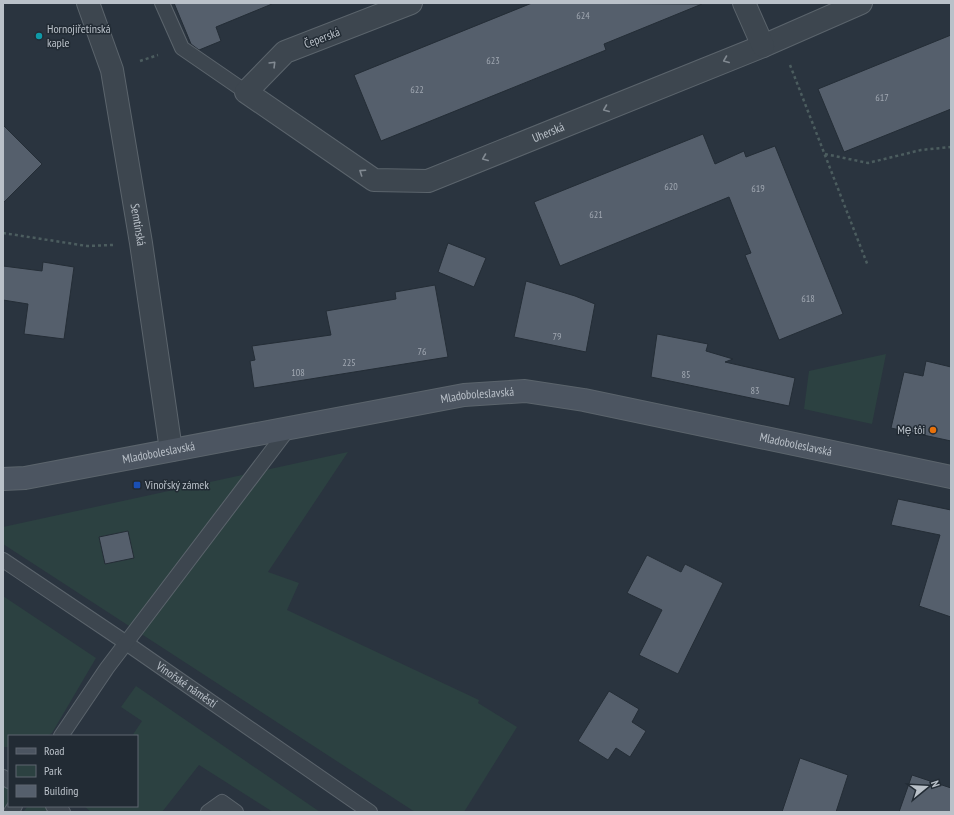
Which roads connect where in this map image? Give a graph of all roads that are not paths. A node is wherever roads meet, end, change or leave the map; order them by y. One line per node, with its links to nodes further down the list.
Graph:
1 (88, 3): 9 (street, Semtínská)
2 (162, 3): 7 (lane)
3 (411, 3): 7 (street, Čeperská, one-way to 3)
4 (744, 3): 6 (street)
5 (861, 3): 6 (street, Uherská)
6 (771, 42): 7 (street, Uherská, one-way to 7)
7 (246, 92)
8 (289, 428): 9 (main road, Mladoboleslavská); 10 (main road, Mladoboleslavská); 13 (lane)
9 (171, 450): 11 (main road, Mladoboleslavská)
10 (951, 477)
11 (3, 479)
12 (3, 560): 13 (lane, Vinořské náměstí)
13 (127, 643): 14 (lane); 17 (lane, Vinořské náměstí)
14 (62, 735)
15 (208, 812): 16 (lane)
16 (236, 812)
17 (370, 812)

